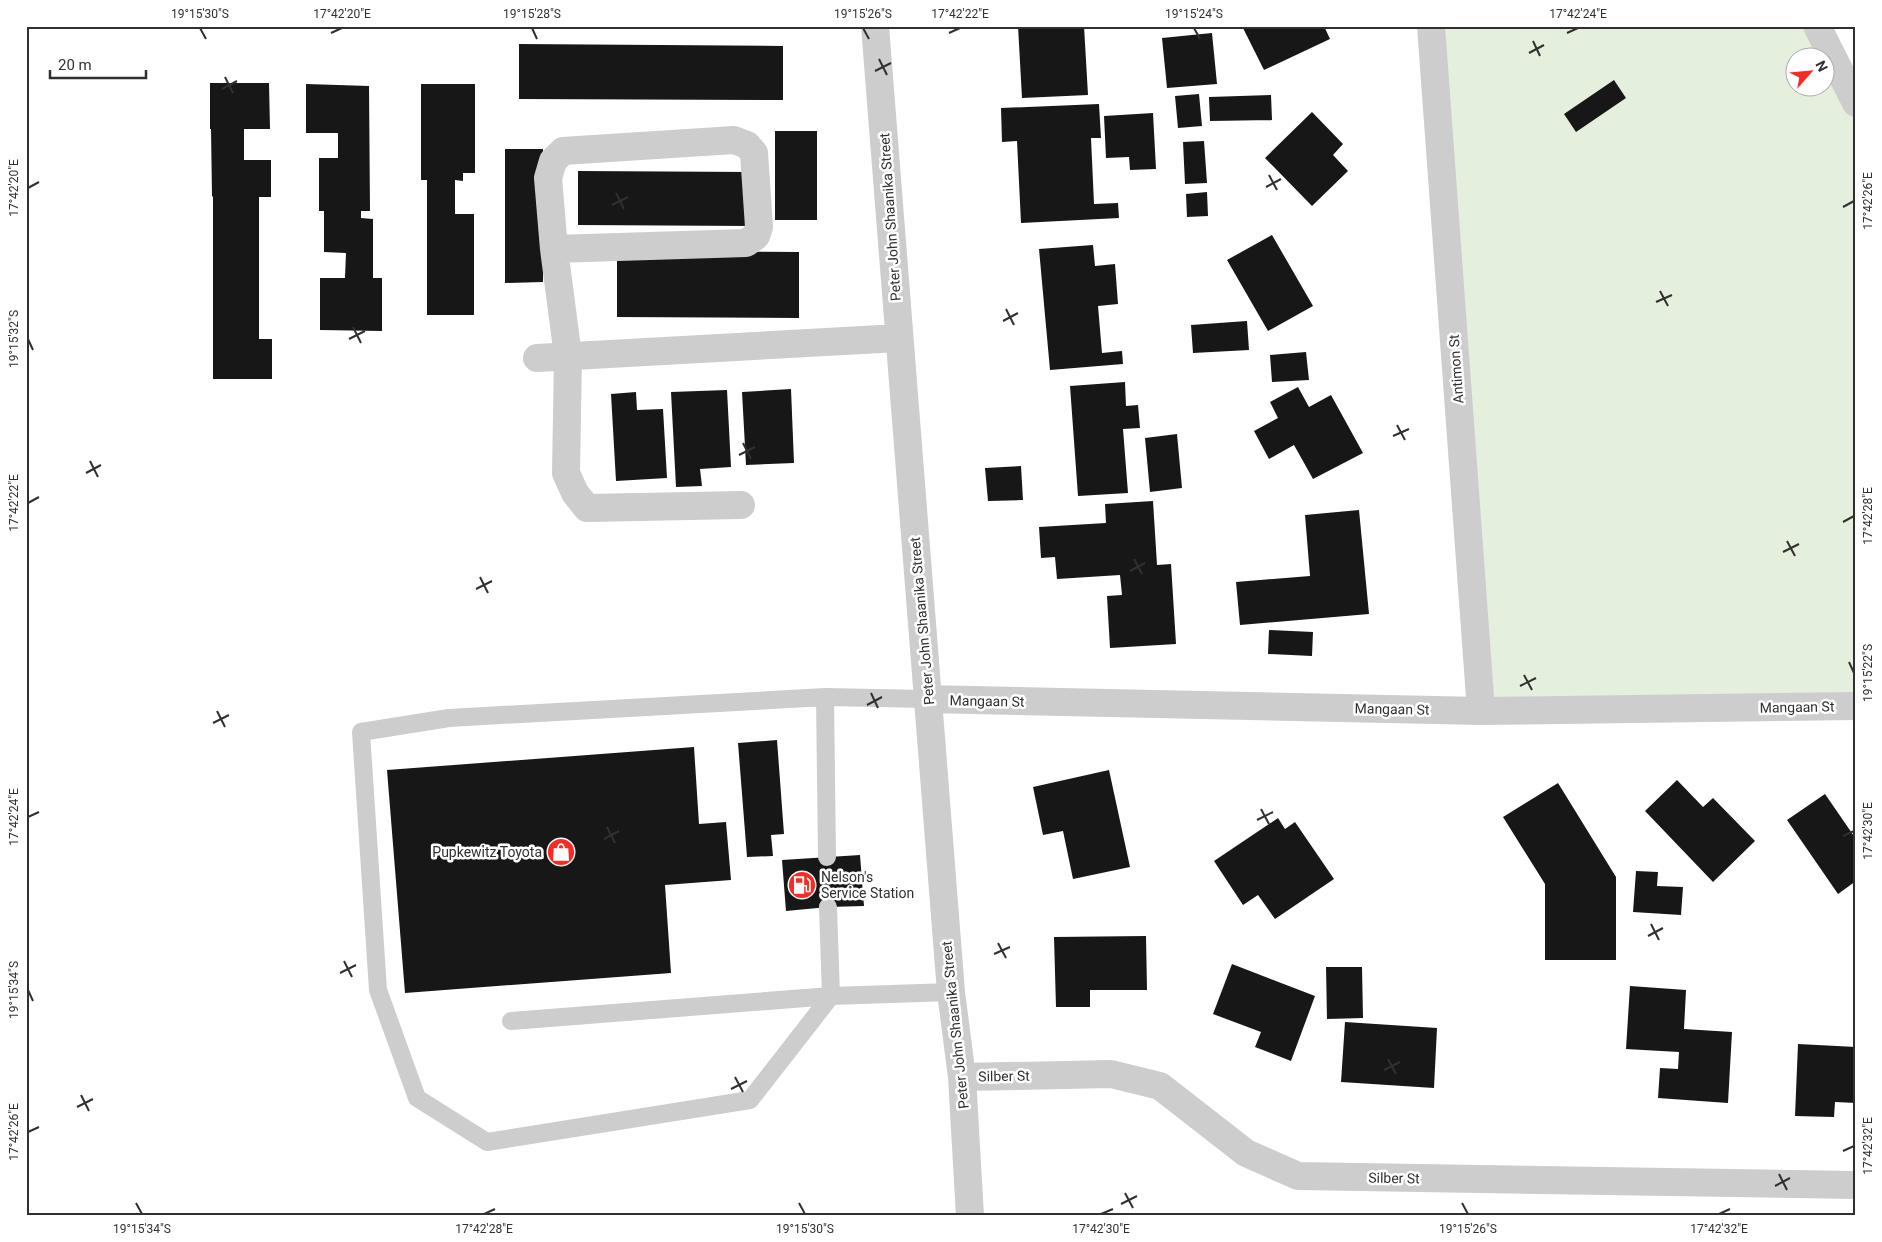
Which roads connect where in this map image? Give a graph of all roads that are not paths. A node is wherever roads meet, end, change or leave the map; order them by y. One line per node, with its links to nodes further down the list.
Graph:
1 (875, 26): 6 (street, Peter John Shaanika Street)
2 (1431, 26): 13 (street, Antimon St)
3 (1817, 26): 4 (street)
4 (1856, 103)
5 (554, 250): 5 (street); 7 (street)
6 (899, 338): 7 (street); 11 (street, Peter John Shaanika Street)
7 (568, 356): 8 (street); 9 (street)
8 (537, 358)
9 (741, 505)
10 (825, 697): 11 (lane); 14 (lane); 17 (lane)
11 (928, 699): 13 (street, Mangaan St); 16 (street, Peter John Shaanika Street)
12 (1856, 706): 13 (street, Mangaan St)
13 (1482, 711)
14 (827, 858)
15 (828, 907): 17 (lane)
16 (951, 992): 17 (lane); 19 (street, Peter John Shaanika Street)
17 (831, 996): 18 (lane)
18 (511, 1021)
19 (962, 1077): 20 (street, Silber St); 21 (street, Peter John Shaanika Street)
20 (1856, 1185)
21 (970, 1216)

